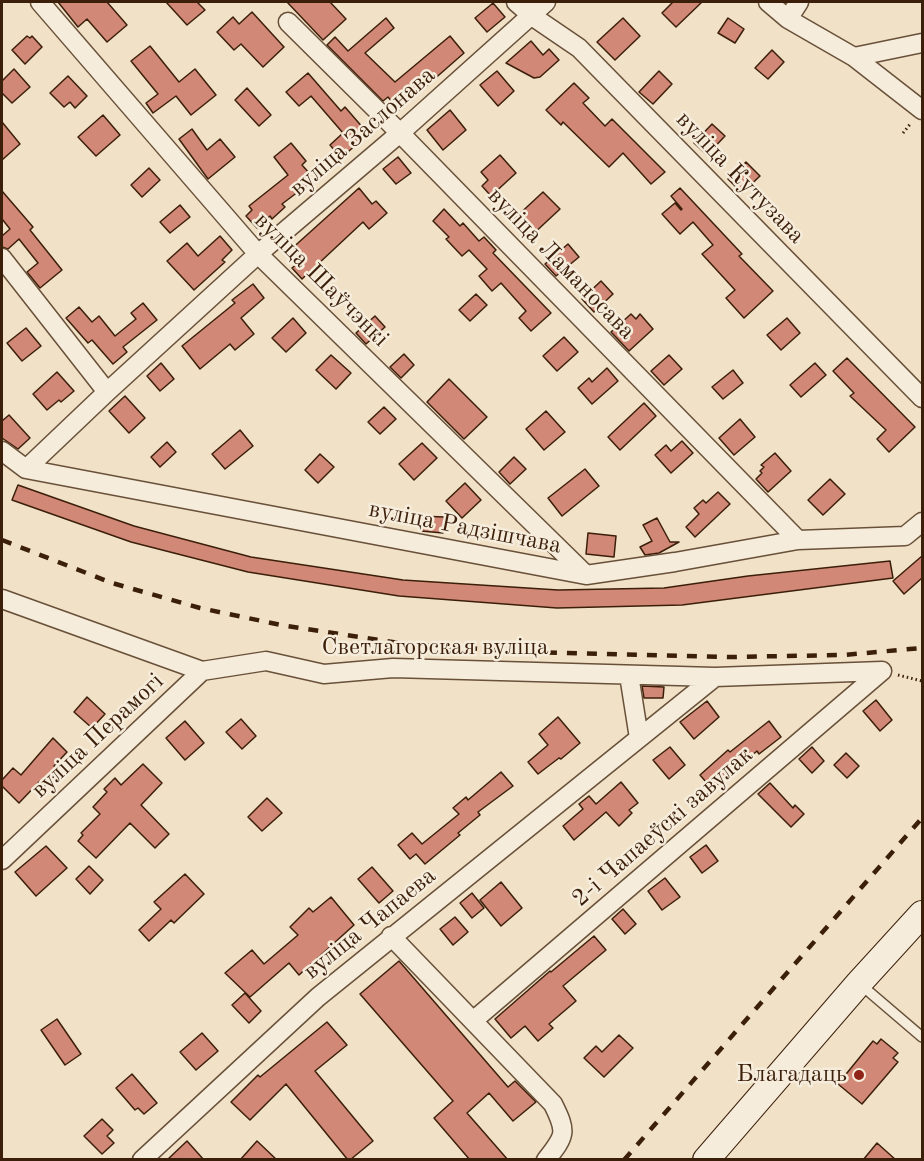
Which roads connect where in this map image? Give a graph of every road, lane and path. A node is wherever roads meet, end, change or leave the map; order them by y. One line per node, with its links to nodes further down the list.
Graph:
1 (40, 2): 13 (street, вуліца Шаўчэнкі)
2 (516, 2): 6 (street, вуліца Кутузава)
3 (546, 2): 6 (street, вуліца Заслонава)
4 (768, 2): 7 (street)
5 (800, 2): 7 (street)
6 (532, 16): 12 (street, вуліца Заслонава); 16 (street, вуліца Кутузава)
7 (788, 19): 10 (street)
8 (288, 22): 12 (street, вуліца Ламаносава)
9 (922, 43): 10 (street)
10 (854, 57): 11 (street)
11 (922, 110)
12 (400, 133): 13 (street, вуліца Заслонава); 20 (street, вуліца Ламаносава)
13 (258, 254): 15 (street, вуліца Заслонава); 21 (street, вуліца Шаўчэнкі)
14 (2, 258): 15 (street)
15 (107, 392): 18 (street, вуліца Заслонава)
16 (922, 398)
17 (2, 451): 18 (street, вуліца Радзішчава)
18 (26, 468): 21 (street, вуліца Радзішчава)
19 (922, 522): 20 (street, вуліца Радзішчава)
20 (798, 540): 21 (street, вуліца Радзішчава)
21 (586, 575)
22 (2, 599): 23 (street, Светлагорская вуліца)
23 (202, 671): 25 (street, Светлагорская вуліца); 29 (street, вуліца Перамогі)
24 (882, 671): 26 (street, Светлагорская вуліца); 27 (path); 33 (street, 2-і Чапаеўскі завулак)
25 (629, 675): 26 (street, Светлагорская вуліца); 28 (street)
26 (715, 677): 28 (street, вуліца Чапаева)
27 (922, 681)
28 (639, 738): 31 (street, вуліца Чапаева)
29 (2, 860)
30 (922, 914): 32 (main road)
31 (392, 936): 33 (street); 35 (street, вуліца Чапаева)
32 (859, 983): 34 (lane); 37 (main road)
33 (474, 1020): 36 (street)
34 (922, 1037)
35 (142, 1160)
36 (546, 1160)
37 (706, 1160)

